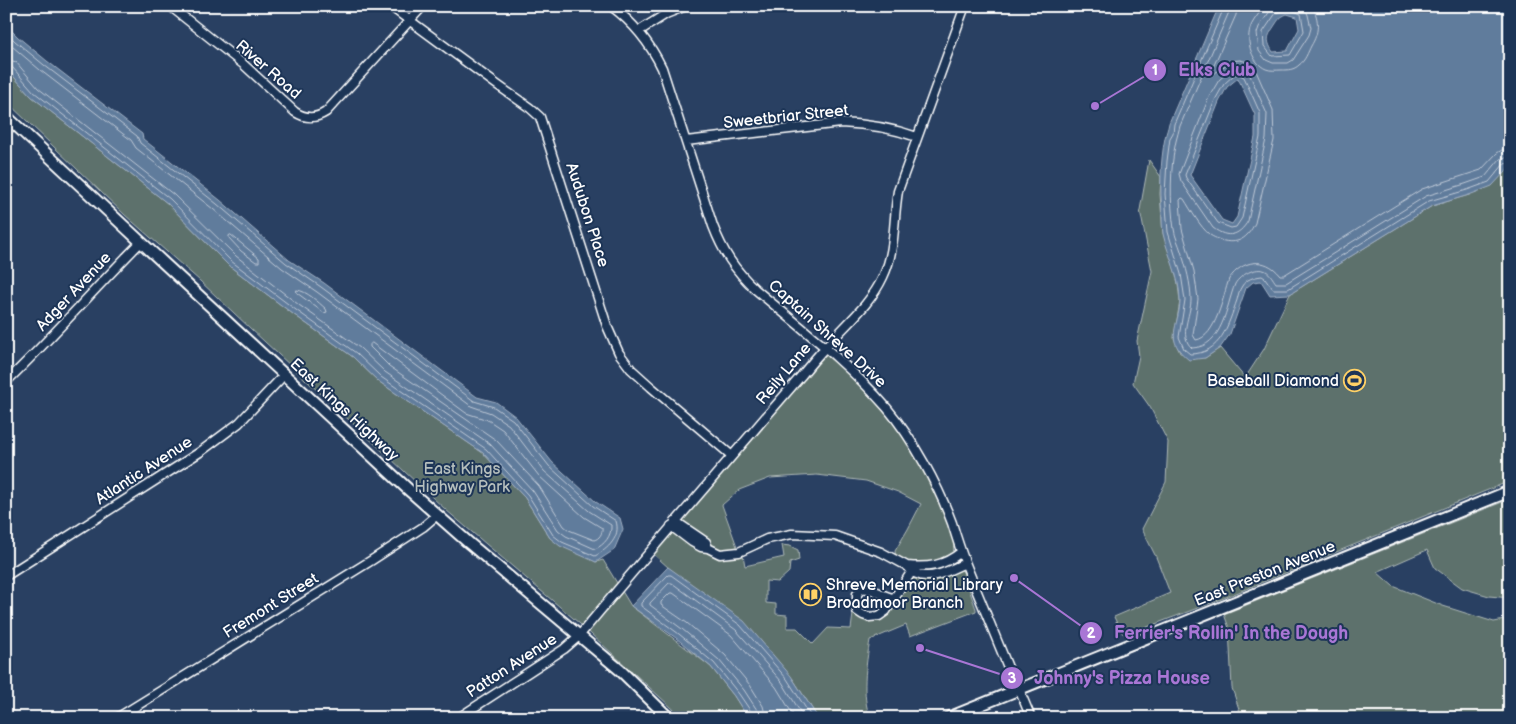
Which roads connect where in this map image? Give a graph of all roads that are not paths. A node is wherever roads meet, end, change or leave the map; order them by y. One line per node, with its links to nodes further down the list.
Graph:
1 (170, 6): 7 (street, River Road)
2 (390, 6): 7 (street, Audubon Place)
3 (424, 6): 7 (street, River Road)
4 (611, 6): 8 (street, Captain Shreve Drive)
5 (686, 6): 8 (street)
6 (965, 6): 10 (street, Reily Lane)
7 (410, 21): 16 (street, Audubon Place)
8 (639, 31): 11 (street, Captain Shreve Drive)
9 (8, 119): 12 (main road, East Kings Highway)
10 (917, 137): 11 (street, Sweetbriar Street); 13 (street, Reily Lane)
11 (686, 141): 13 (street, Captain Shreve Drive)
12 (141, 242): 14 (main road, East Kings Highway); 15 (street, Adger Avenue)
13 (825, 348): 16 (street, Reily Lane); 20 (street, Captain Shreve Drive)
14 (284, 374): 18 (main road, East Kings Highway); 23 (street, Atlantic Avenue)
15 (6, 382)
16 (732, 456): 19 (street, Reily Lane)
17 (1510, 491): 26 (main road, East Preston Avenue)
18 (437, 514): 25 (main road, East Kings Highway); 27 (street, Fremont Street)
19 (673, 523): 22 (street); 25 (street, Reily Lane)
20 (961, 552): 21 (street, Captain Shreve Drive); 22 (street)
21 (965, 564): 22 (street); 26 (street, Captain Shreve Drive)
22 (909, 569): 24 (street)
23 (6, 576)
24 (893, 598): 24 (street)
25 (580, 636): 28 (street, Patton Avenue); 29 (main road, East Kings Highway)
26 (1019, 688): 30 (main road, East Preston Avenue); 31 (street, Captain Shreve Drive)
27 (117, 718)
28 (458, 718)
29 (668, 718)
30 (948, 718)
31 (1031, 718)

